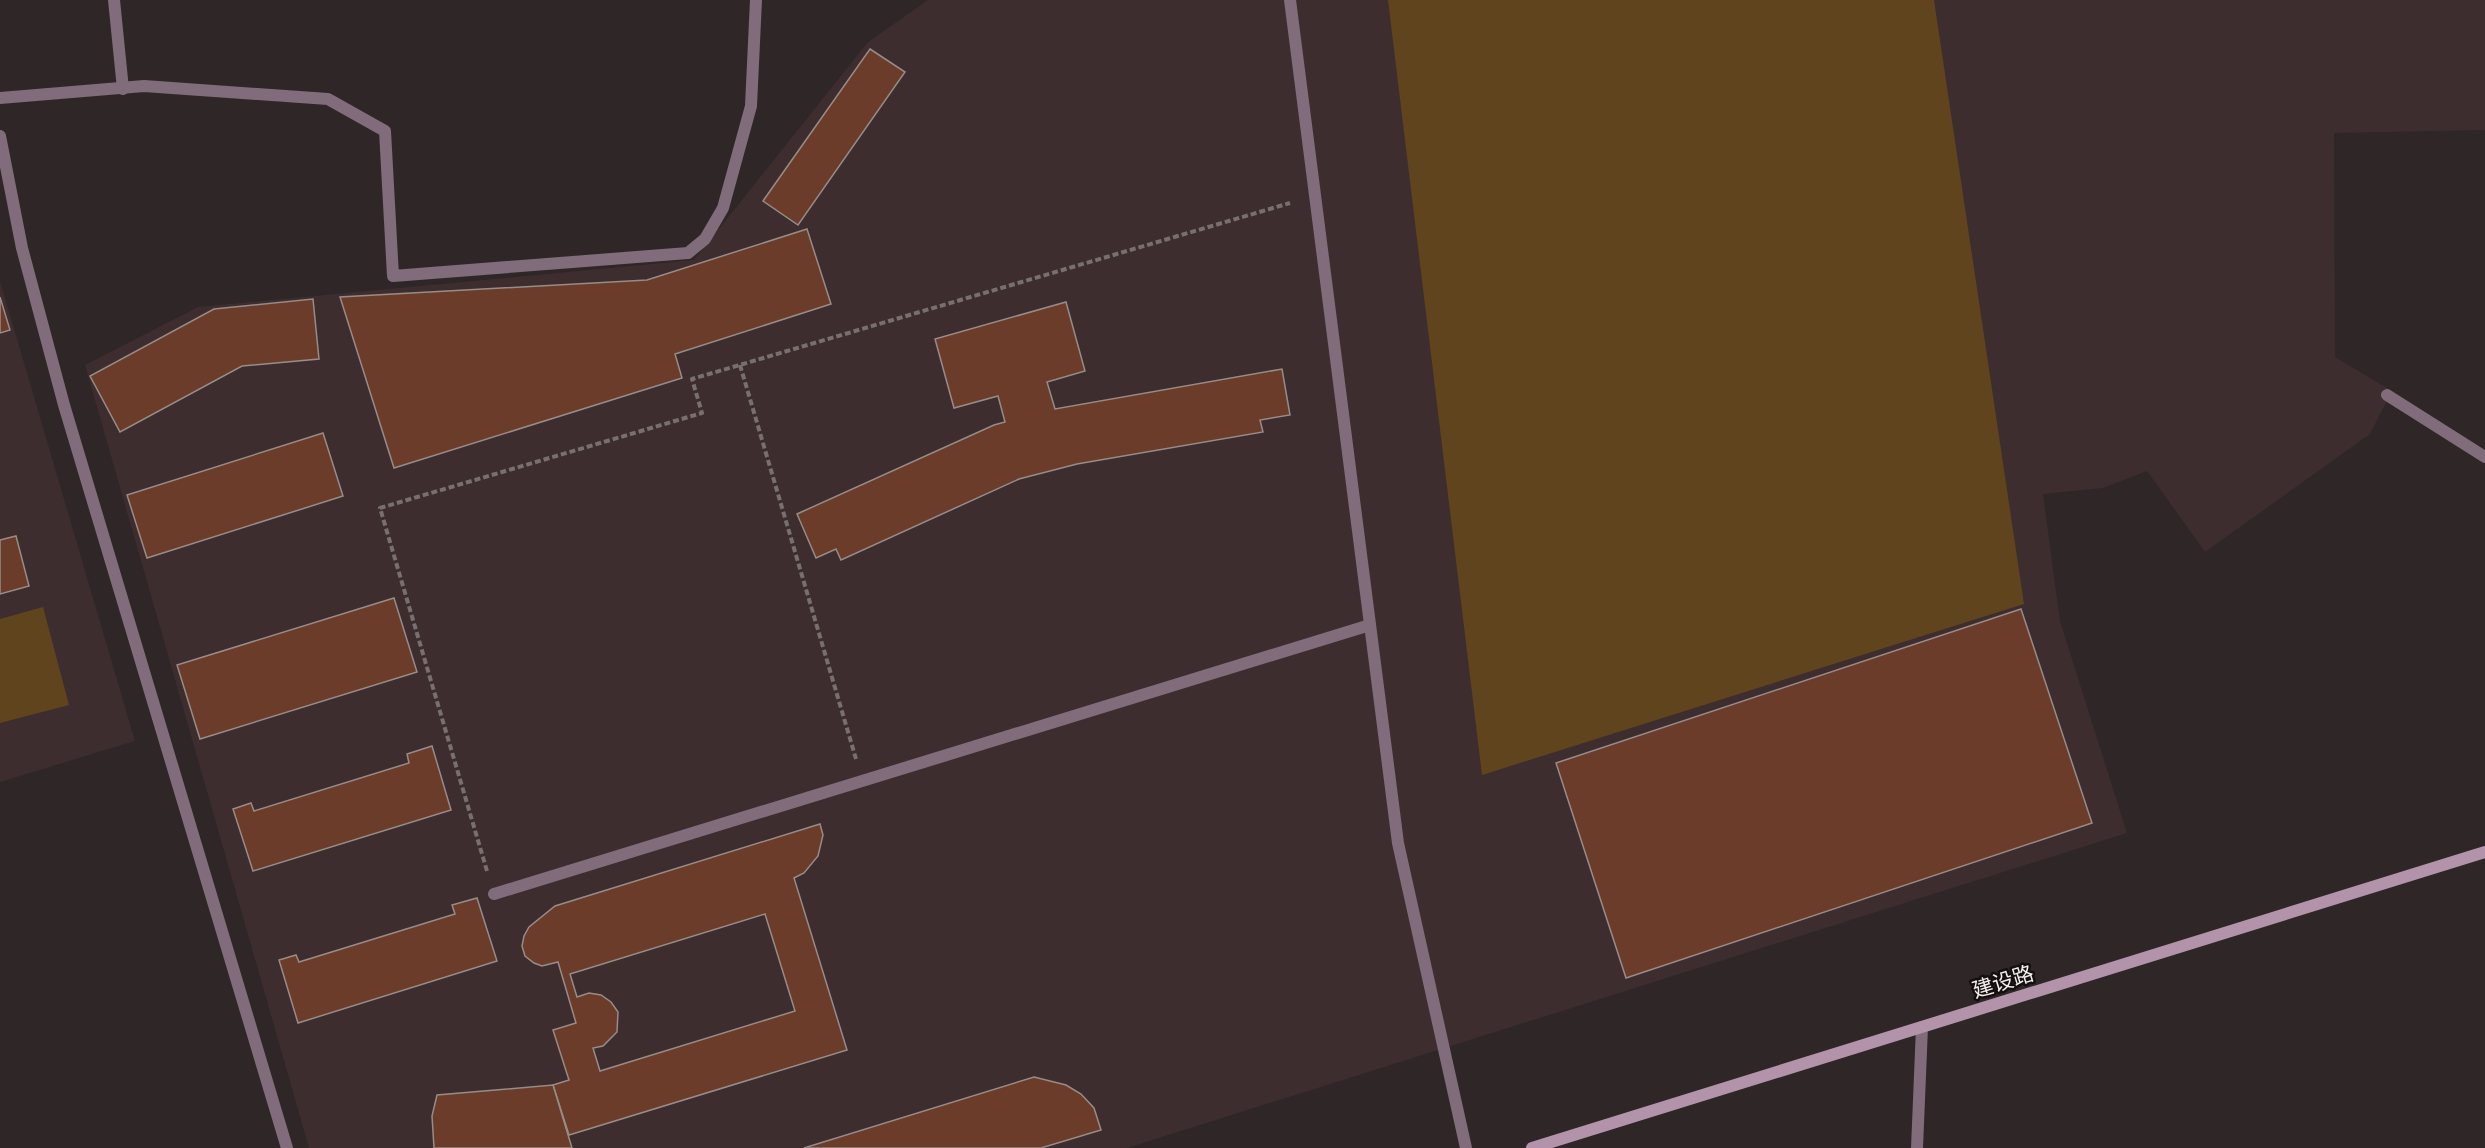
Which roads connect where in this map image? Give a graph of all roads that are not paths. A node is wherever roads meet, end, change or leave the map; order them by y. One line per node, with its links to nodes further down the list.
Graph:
1 (114, 0): 4 (street)
2 (756, 0): 4 (street)
3 (1290, 0): 9 (street)
4 (123, 88): 5 (street)
5 (0, 98)
6 (0, 136): 13 (street)
7 (2387, 395): 8 (street)
8 (2485, 457)
9 (1370, 625): 11 (street); 14 (street)
10 (2485, 852): 12 (street, 建设路)
11 (494, 894)
12 (1922, 1027): 15 (street, 建设路); 16 (street)
13 (287, 1148)
14 (1466, 1148)
15 (1532, 1148)
16 (1917, 1148)

